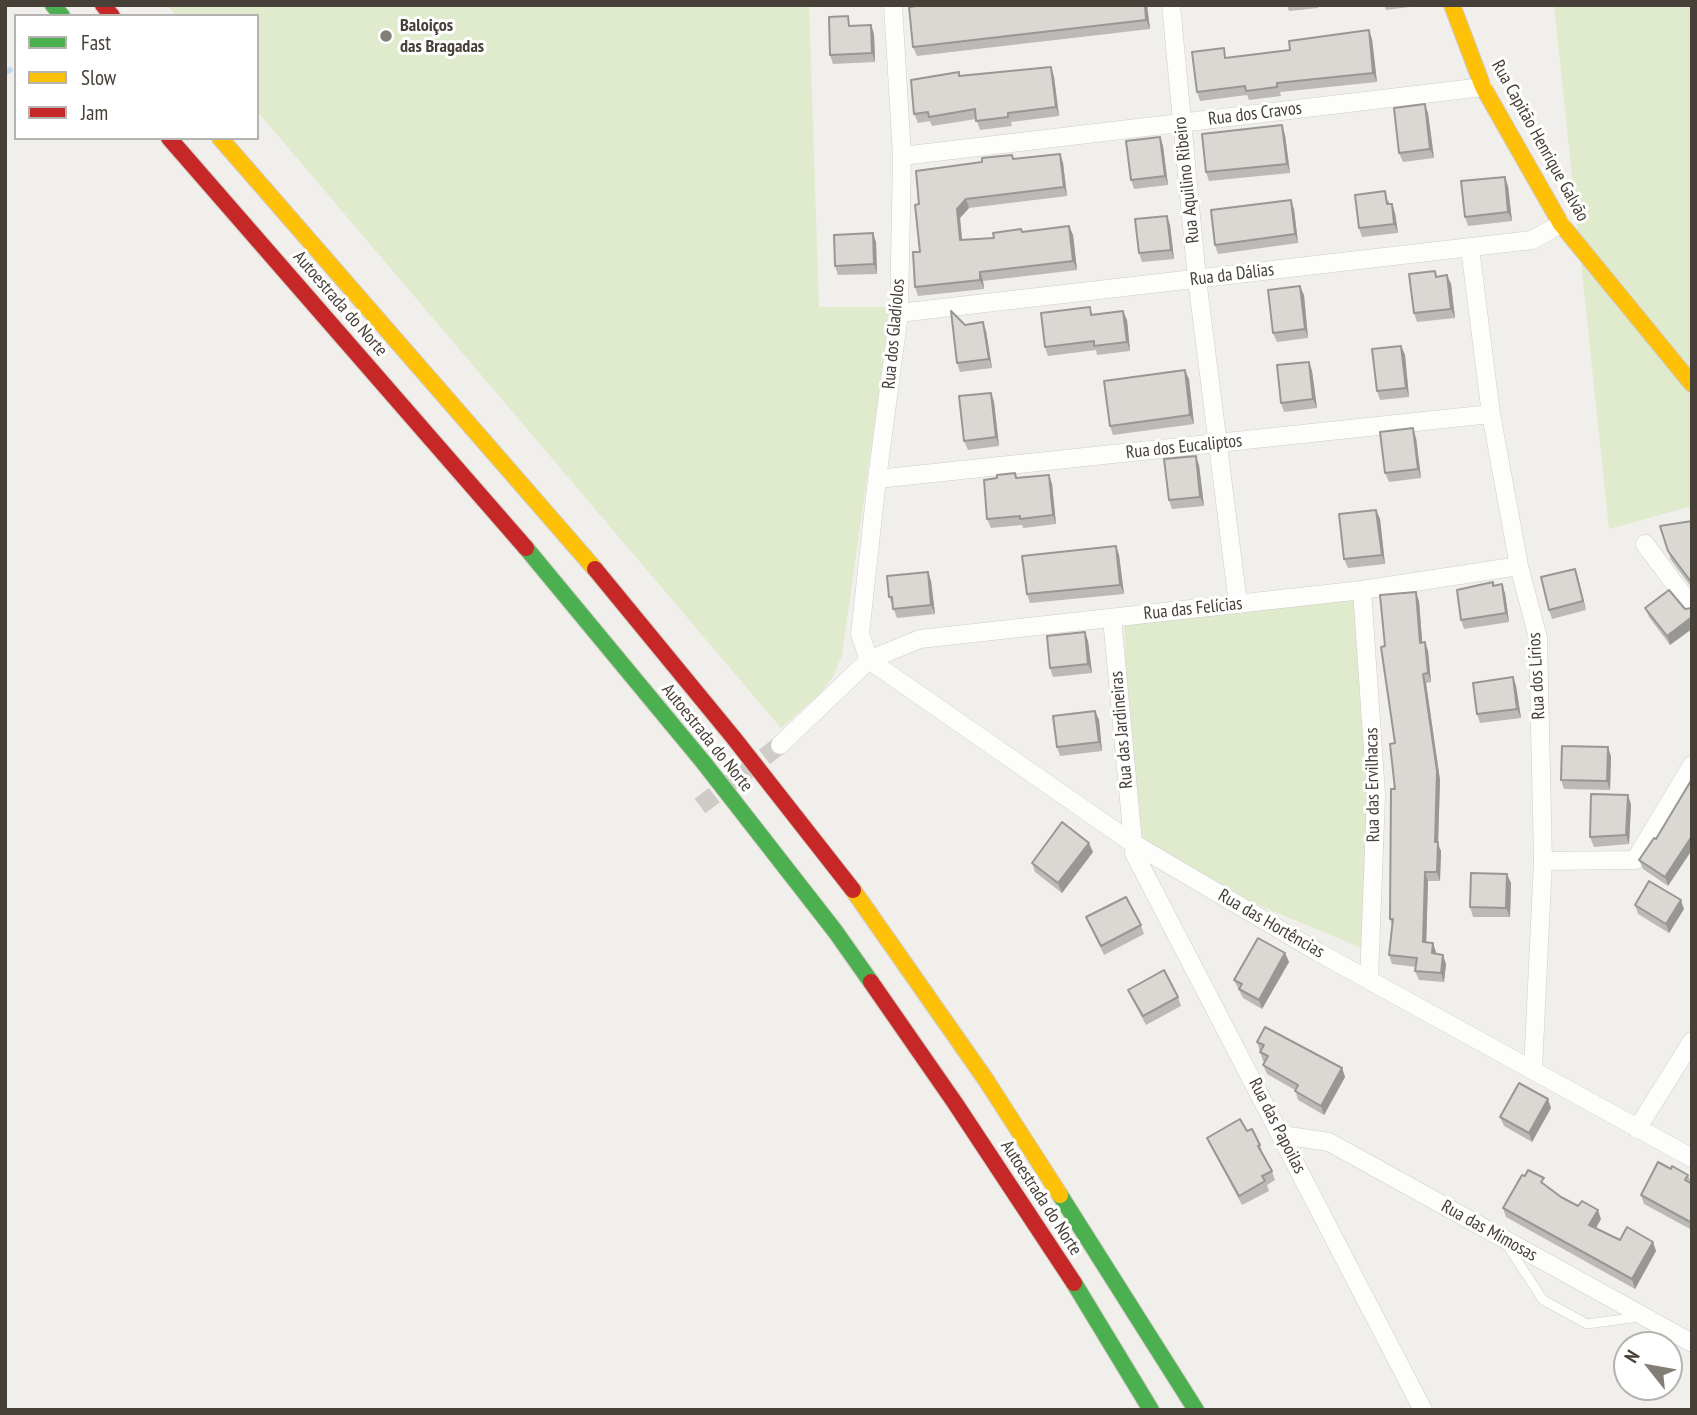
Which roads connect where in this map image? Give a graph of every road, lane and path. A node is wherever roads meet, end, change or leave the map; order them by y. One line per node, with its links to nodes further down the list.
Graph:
1 (894, 5): 8 (street, Rua dos Gladíolos)
2 (1171, 5): 5 (street, Rua Aquilino Ribeiro)
3 (1452, 5): 4 (main road, Rua Capitão Henrique Galvão)
4 (1483, 87): 5 (street, Rua dos Cravos); 9 (main road, Rua Capitão Henrique Galvão)
5 (1182, 123): 8 (street, Rua dos Cravos); 11 (street, Rua Aquilino Ribeiro)
6 (171, 140): 37 (main road, Autoestrada do Norte)
7 (222, 140): 38 (main road, Autoestrada do Norte)
8 (902, 156): 12 (street, Rua dos Gladíolos)
9 (1561, 224): 10 (street, Rua da Dálias); 13 (main road, Rua Capitão Henrique Galvão)
10 (1470, 248): 11 (street, Rua da Dálias); 14 (street, Rua dos Lírios)
11 (1197, 279): 12 (street, Rua da Dálias); 15 (street, Rua Aquilino Ribeiro)
12 (899, 313): 16 (street, Rua dos Gladíolos)
13 (1692, 384)
14 (1491, 414): 15 (street, Rua dos Eucaliptos); 18 (street, Rua dos Lírios)
15 (1218, 443): 16 (street, Rua dos Eucaliptos); 20 (street, Rua Aquilino Ribeiro)
16 (877, 479): 23 (street, Rua dos Gladíolos)
17 (1645, 544): 21 (street)
18 (1519, 566): 19 (street, Rua das Felícias); 27 (street, Rua dos Lírios)
19 (1362, 590): 20 (street, Rua das Felícias); 28 (street, Rua das Ervilhacas)
20 (1238, 604): 22 (street, Rua das Felícias)
21 (1692, 607)
22 (1112, 618): 23 (street, Rua das Felícias); 26 (street, Rua das Jardineiras)
23 (869, 660): 24 (street); 26 (street, Rua das Hortências)
24 (780, 745)
25 (1692, 765): 27 (street)
26 (1131, 842): 28 (street, Rua das Hortências); 32 (street, Rua das Papoilas)
27 (1544, 861): 30 (street, Rua dos Lírios)
28 (1369, 980): 30 (street, Rua das Hortências)
29 (1692, 1041): 31 (street)
30 (1532, 1069): 31 (street, Rua das Hortências)
31 (1637, 1129): 33 (street, Rua das Hortências)
32 (1282, 1135): 34 (street, Rua das Mimosas); 39 (street, Rua das Papoilas)
33 (1692, 1158)
34 (1501, 1237): 35 (street, Rua das Mimosas); 35 (lane)
35 (1644, 1317): 36 (street, Rua das Mimosas)
36 (1692, 1343)
37 (1151, 1410)
38 (1196, 1410)
39 (1423, 1410)

